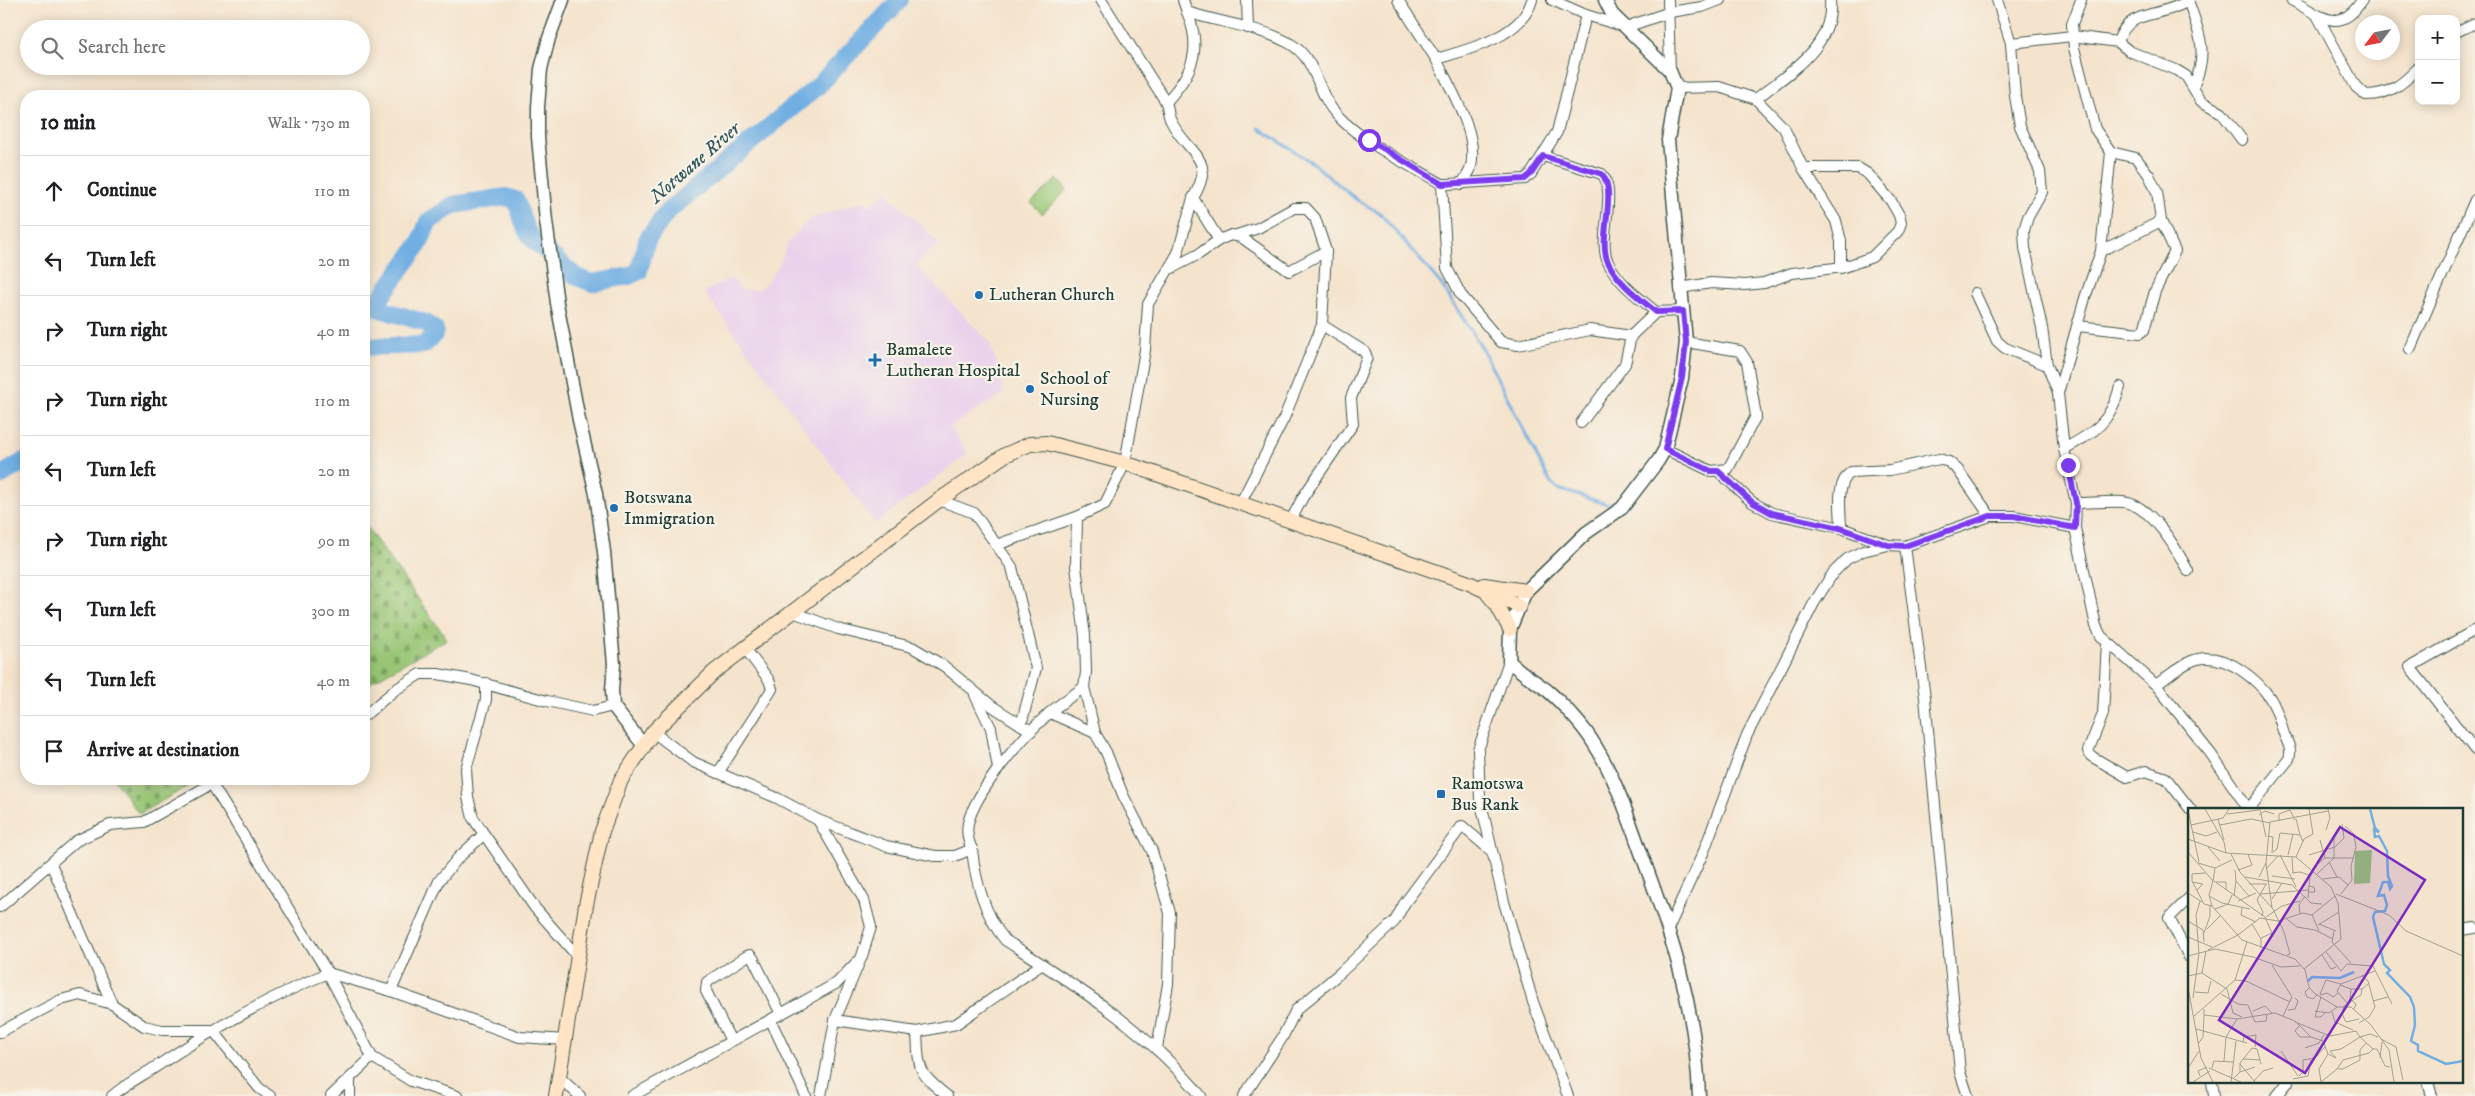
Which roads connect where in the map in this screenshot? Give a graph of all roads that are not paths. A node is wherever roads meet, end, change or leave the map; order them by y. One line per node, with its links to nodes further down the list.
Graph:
1 (563, 0): 92 (street)
2 (1101, 0): 34 (street)
3 (1183, 0): 17 (street)
4 (1247, 0): 22 (street)
5 (1398, 0): 28 (street)
6 (1532, 0): 28 (street)
7 (1552, 0): 19 (street)
8 (1605, 0): 23 (street)
9 (1668, 0): 18 (street)
10 (1720, 0): 18 (street)
11 (1830, 0): 33 (street)
12 (1997, 0): 27 (street)
13 (2082, 0): 25 (street)
14 (2188, 0): 26 (street); 31 (street)
15 (2292, 0): 20 (street)
16 (2362, 0): 20 (street)
17 (1187, 12): 22 (street); 34 (street)
18 (1670, 12): 23 (street); 29 (street)
19 (1586, 15): 23 (street); 37 (street)
20 (2318, 17): 30 (street)
21 (2475, 23): 24 (street)
22 (1248, 28): 39 (street)
23 (1626, 28): 29 (street)
24 (2460, 30)
25 (2072, 36): 26 (street); 27 (street); 36 (street)
26 (2118, 42): 31 (street)
27 (2011, 44): 59 (street)
28 (1436, 59): 40 (street)
29 (1670, 70): 32 (street)
30 (2415, 71)
31 (2194, 85): 35 (street)
32 (1677, 88): 33 (street); 50 (street)
33 (1756, 99): 38 (street)
34 (1166, 102): 41 (street)
35 (2242, 140)
36 (2111, 152): 43 (street); 47 (street)
37 (1543, 156): 40 (street); 53 (street)
38 (1803, 168): 49 (street); 49 (street)
39 (1442, 184): 40 (street); 56 (street)
40 (1462, 184)
41 (1193, 198): 45 (street); 48 (street)
42 (2475, 200): 58 (street)
43 (2161, 221): 47 (street); 55 (street)
44 (1237, 235): 45 (street); 46 (street); 46 (street)
45 (1219, 240): 48 (street)
46 (1326, 251): 54 (street)
47 (2101, 251): 55 (street)
48 (1172, 268): 65 (street)
49 (1841, 268): 50 (street)
50 (1680, 288): 52 (street)
51 (1975, 293): 59 (street)
52 (1683, 311): 53 (street); 57 (street)
53 (1656, 312): 56 (street)
54 (1322, 325): 69 (street); 72 (street)
55 (2078, 326): 61 (street)
56 (1631, 336): 62 (street)
57 (1686, 342): 63 (street); 66 (street)
58 (2410, 349)
59 (2047, 365): 61 (street)
60 (2120, 387): 64 (street)
61 (2058, 393): 64 (street)
62 (1581, 423)
63 (1665, 449): 66 (street); 80 (street)
64 (2064, 449): 68 (street)
65 (1125, 463): 67 (main road); 69 (main road); 71 (street)
66 (1718, 471): 73 (street)
67 (939, 500): 75 (street); 82 (main road)
68 (2076, 503): 74 (street); 78 (street)
69 (1240, 504): 72 (main road)
70 (1990, 516): 73 (street); 74 (street); 77 (street)
71 (1077, 517): 75 (street); 90 (street)
72 (1290, 522): 79 (main road)
73 (1840, 528): 76 (street)
74 (2075, 528): 85 (street)
75 (996, 545): 95 (street)
76 (1888, 545): 77 (street); 115 (street)
77 (1905, 546): 153 (street)
78 (2188, 571)
79 (1475, 586): 80 (main road); 81 (main road); 83 (main road)
80 (1526, 591): 81 (street)
81 (1518, 606): 83 (street)
82 (793, 612): 86 (main road); 91 (street)
83 (1510, 629): 87 (street)
84 (2475, 630): 100 (street)
85 (2107, 643): 89 (street); 105 (street)
86 (744, 647): 97 (main road); 102 (street)
87 (1509, 661): 111 (street); 115 (street)
88 (486, 683): 92 (street); 93 (street); 109 (street)
89 (2156, 685): 106 (street); 107 (street)
90 (1084, 687): 94 (street); 98 (street)
91 (973, 690): 95 (street); 101 (street)
92 (614, 706): 99 (street)
93 (370, 711)
94 (1050, 713): 96 (street); 98 (street)
95 (1021, 725): 96 (street)
96 (1031, 731): 101 (street)
97 (653, 732): 99 (main road); 102 (street)
98 (1095, 734): 133 (street)
99 (644, 746): 120 (main road)
100 (2475, 750)
101 (998, 769): 110 (street)
102 (718, 773): 108 (street)
103 (209, 785): 112 (street)
104 (218, 785): 122 (street)
105 (2189, 808)
106 (2248, 808)
107 (2251, 808)
108 (818, 820): 110 (street); 119 (street)
109 (483, 835): 120 (street); 123 (street)
110 (972, 849): 121 (street)
111 (1490, 850): 150 (street); 151 (street)
112 (51, 864): 114 (street); 124 (street)
113 (2188, 899): 118 (street)
114 (0, 907)
115 (1669, 927): 152 (street)
116 (2475, 928): 117 (street)
117 (2462, 930)
118 (2188, 955)
119 (862, 956): 125 (street); 126 (street)
120 (578, 957): 131 (main road)
121 (1042, 964): 130 (street); 133 (street)
122 (328, 973): 123 (street); 128 (street); 134 (street)
123 (392, 991): 131 (street)
124 (112, 1004): 128 (street); 129 (street)
125 (781, 1014): 127 (street); 132 (street)
126 (835, 1020): 130 (street); 147 (street)
127 (771, 1021): 132 (street); 146 (street)
128 (213, 1030): 138 (street); 139 (street)
129 (0, 1032)
130 (917, 1032): 148 (street)
131 (566, 1040): 135 (main road)
132 (731, 1041): 145 (street)
133 (1157, 1048): 149 (street)
134 (372, 1057): 136 (street); 142 (street)
135 (560, 1078): 143 (main road); 144 (street)
136 (350, 1079): 140 (street); 141 (street)
137 (2286, 1084): 154 (street)
138 (112, 1096)
139 (270, 1096)
140 (331, 1096)
141 (350, 1096)
142 (457, 1096)
143 (556, 1096)
144 (580, 1096)
145 (632, 1096)
146 (806, 1096)
147 (821, 1096)
148 (947, 1096)
149 (1201, 1096)
150 (1244, 1096)
151 (1568, 1096)
152 (1698, 1096)
153 (1968, 1096)
154 (2277, 1096)

